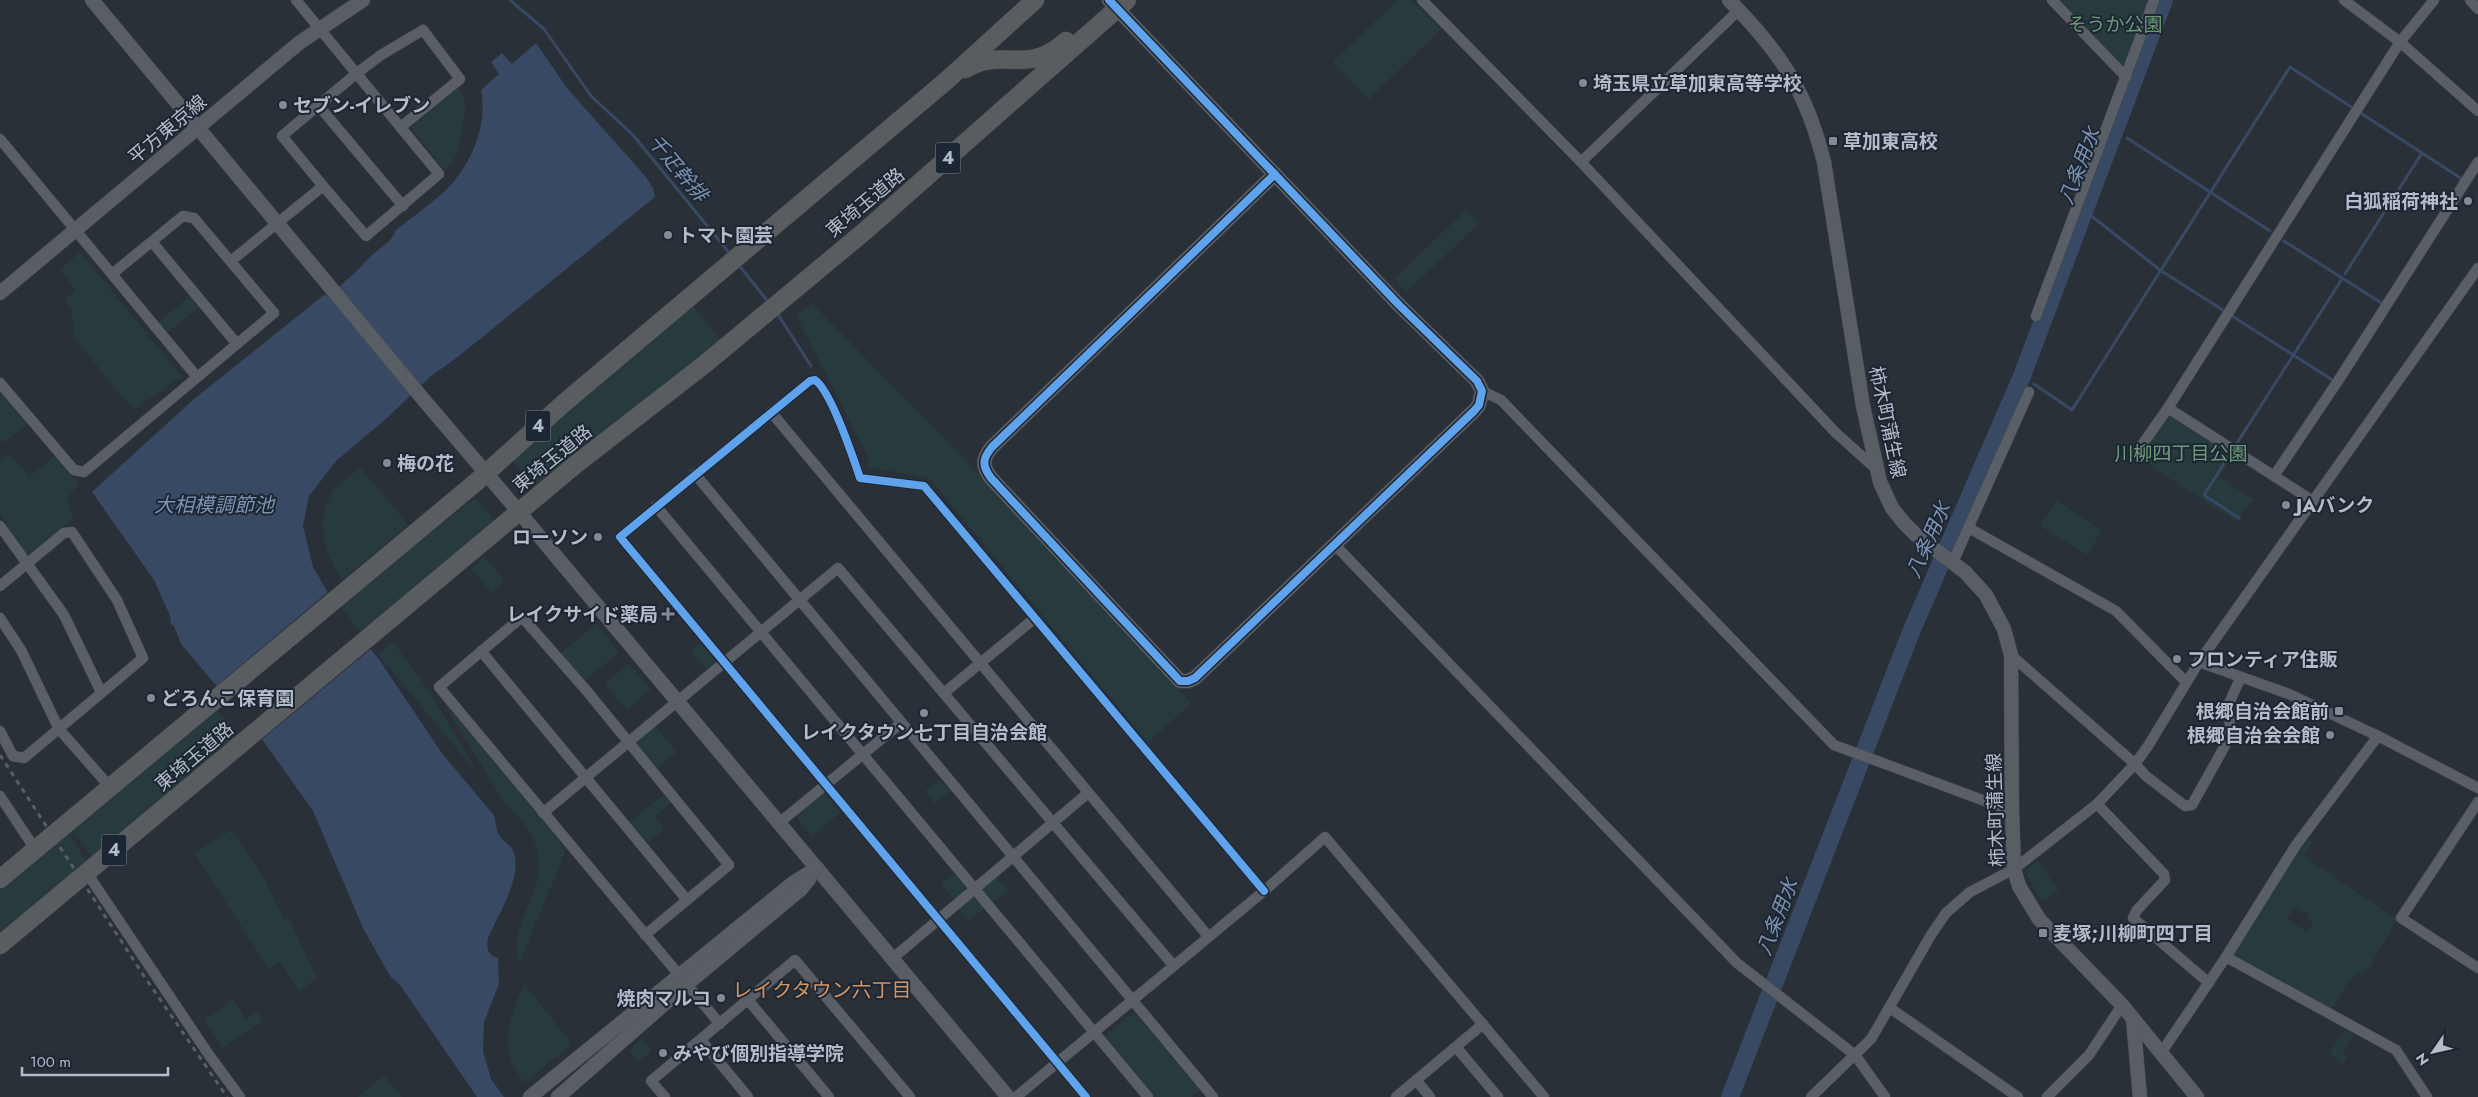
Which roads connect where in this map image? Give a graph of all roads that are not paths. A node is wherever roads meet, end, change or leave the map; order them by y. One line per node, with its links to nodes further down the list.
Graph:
1 (92, 0): 22 (street)
2 (296, 0): 14 (street)
3 (363, 0): 14 (street, 平方東京線)
4 (1035, 0): 18 (highway, 東埼玉道路 / 4)
5 (1422, 0): 24 (street)
6 (2052, 0): 17 (street)
7 (2154, 0): 17 (street)
8 (2344, 0): 15 (street)
9 (2434, 0): 15 (street)
10 (2470, 0): 13 (street)
11 (1118, 3): 18 (highway, 4); 26 (street); 51 (highway, 東埼玉道路 / 4)
12 (1734, 5): 24 (street); 45 (street, 柿木町蒲生線)
13 (2478, 9)
14 (320, 28): 16 (street); 22 (street, 平方東京線)
15 (2400, 42): 20 (street); 42 (street)
16 (357, 73): 19 (street); 21 (street); 21 (street)
17 (2126, 77): 36 (street)
18 (946, 81): 46 (highway, 東埼玉道路 / 4)
19 (318, 105): 27 (street); 28 (street)
20 (2478, 111)
21 (402, 126): 28 (street)
22 (199, 127): 29 (street); 30 (street, 平方東京線)
23 (0, 139): 30 (street)
24 (1581, 162): 45 (street)
25 (2478, 162): 48 (street)
26 (1275, 174): 40 (street); 54 (street)
27 (323, 186): 28 (street); 29 (street)
28 (403, 206)
29 (278, 223): 32 (street); 46 (street)
30 (75, 230): 34 (street); 35 (street, 平方東京線)
31 (152, 242): 32 (street); 34 (street); 37 (street)
32 (230, 261): 37 (street)
33 (2478, 268): 49 (street)
34 (112, 274): 38 (street)
35 (0, 293)
36 (2036, 316)
37 (237, 344): 38 (street)
38 (198, 377): 39 (street)
39 (0, 383)
40 (1482, 391): 54 (street); 87 (street)
41 (2029, 392): 53 (street)
42 (2168, 408): 44 (street); 48 (street)
43 (771, 412): 47 (street); 60 (street); 65 (street)
44 (2137, 452)
45 (1875, 468): 55 (street, 柿木町蒲生線)
46 (486, 473): 51 (street); 81 (highway, 東埼玉道路 / 4)
47 (695, 474): 50 (street); 58 (street)
48 (2274, 476): 49 (street)
49 (2313, 501): 66 (street)
50 (656, 506): 61 (street); 64 (street)
51 (519, 512): 71 (street); 95 (highway, 東埼玉道路 / 4)
52 (0, 526): 56 (street)
53 (1969, 528): 55 (street); 68 (street)
54 (1334, 544): 121 (street)
55 (1951, 560): 63 (street, 柿木町蒲生線)
56 (27, 566): 57 (street); 69 (street); 69 (street)
57 (0, 586)
58 (798, 600): 61 (street); 70 (street); 72 (street)
59 (0, 618): 73 (street)
60 (1036, 618): 65 (street); 98 (street)
61 (760, 632): 64 (street); 77 (street)
62 (481, 651): 76 (street); 79 (street); 88 (street)
63 (2011, 655): 78 (street); 87 (street, 柿木町蒲生線)
64 (724, 662): 71 (street); 80 (street)
65 (981, 662): 70 (street); 83 (street)
66 (2199, 662): 67 (street); 68 (street)
67 (2240, 678): 75 (street); 78 (street)
68 (2186, 682): 78 (street)
69 (101, 692): 73 (street)
70 (944, 693): 89 (street)
71 (678, 701): 76 (street); 90 (street)
72 (901, 723): 77 (street); 92 (street)
73 (59, 729): 74 (street); 81 (street)
74 (0, 731)
75 (2378, 736): 82 (street); 105 (street)
76 (628, 741): 79 (street); 99 (street)
77 (862, 754): 80 (street); 97 (street)
78 (2135, 764): 86 (street)
79 (585, 778): 88 (street); 99 (street)
80 (826, 784): 90 (street); 100 (street)
81 (110, 787): 91 (highway, 東埼玉道路 / 4)
82 (2478, 788)
83 (1088, 793): 89 (street); 102 (street)
84 (0, 796): 91 (street)
85 (2478, 802): 107 (street)
86 (2097, 804): 94 (street); 109 (street)
87 (2012, 811): 94 (street, 柿木町蒲生線)
88 (543, 813): 101 (street)
89 (1053, 823): 92 (street); 106 (street)
90 (779, 824): 93 (street)
91 (36, 849): 96 (highway, 東埼玉道路 / 4)
92 (1013, 857): 97 (street); 110 (street)
93 (817, 868): 104 (street); 108 (street)
94 (2014, 869): 112 (street, 柿木町蒲生線); 113 (street)
95 (87, 873): 103 (highway, 東埼玉道路 / 4); 126 (street)
96 (0, 879)
97 (975, 888): 100 (street); 117 (street)
98 (1264, 891): 102 (street); 116 (street)
99 (687, 900): 101 (street)
100 (938, 920): 104 (street); 122 (street)
101 (646, 935): 108 (street)
102 (1208, 936): 106 (street)
103 (0, 945)
104 (893, 958): 132 (street)
105 (2226, 958): 109 (street); 147 (street)
106 (1173, 965): 110 (street)
107 (2478, 968)
108 (683, 980): 115 (street); 124 (street); 125 (street)
109 (2209, 983): 120 (street)
110 (1131, 999): 117 (street); 136 (street)
111 (748, 1000): 115 (street); 130 (street); 131 (street)
112 (2122, 1005): 114 (street, 柿木町蒲生線); 144 (street)
113 (1890, 1008): 121 (street); 143 (street)
114 (2133, 1019): 120 (street, 柿木町蒲生線); 145 (street)
115 (720, 1024): 118 (street)
116 (1483, 1024): 119 (street); 140 (street)
117 (1093, 1032): 122 (street); 135 (street)
118 (701, 1040): 128 (street); 129 (street)
119 (1456, 1047): 123 (street); 139 (street)
120 (2161, 1053): 146 (street, 柿木町蒲生線)
121 (1855, 1055): 141 (street); 142 (street)
122 (1058, 1063): 133 (street); 134 (street)
123 (1416, 1080): 137 (street); 138 (street)
124 (545, 1091): 125 (street); 127 (street)
125 (562, 1096)
126 (240, 1097)
127 (530, 1097)
128 (665, 1097)
129 (748, 1097)
130 (828, 1097)
131 (910, 1097)
132 (1008, 1097)
133 (1016, 1097)
134 (1086, 1097)
135 (1148, 1097)
136 (1213, 1097)
137 (1396, 1097)
138 (1430, 1097)
139 (1498, 1097)
140 (1544, 1097)
141 (1811, 1097)
142 (1885, 1097)
143 (2018, 1097)
144 (2047, 1097)
145 (2140, 1097)
146 (2197, 1097)
147 (2427, 1097)

